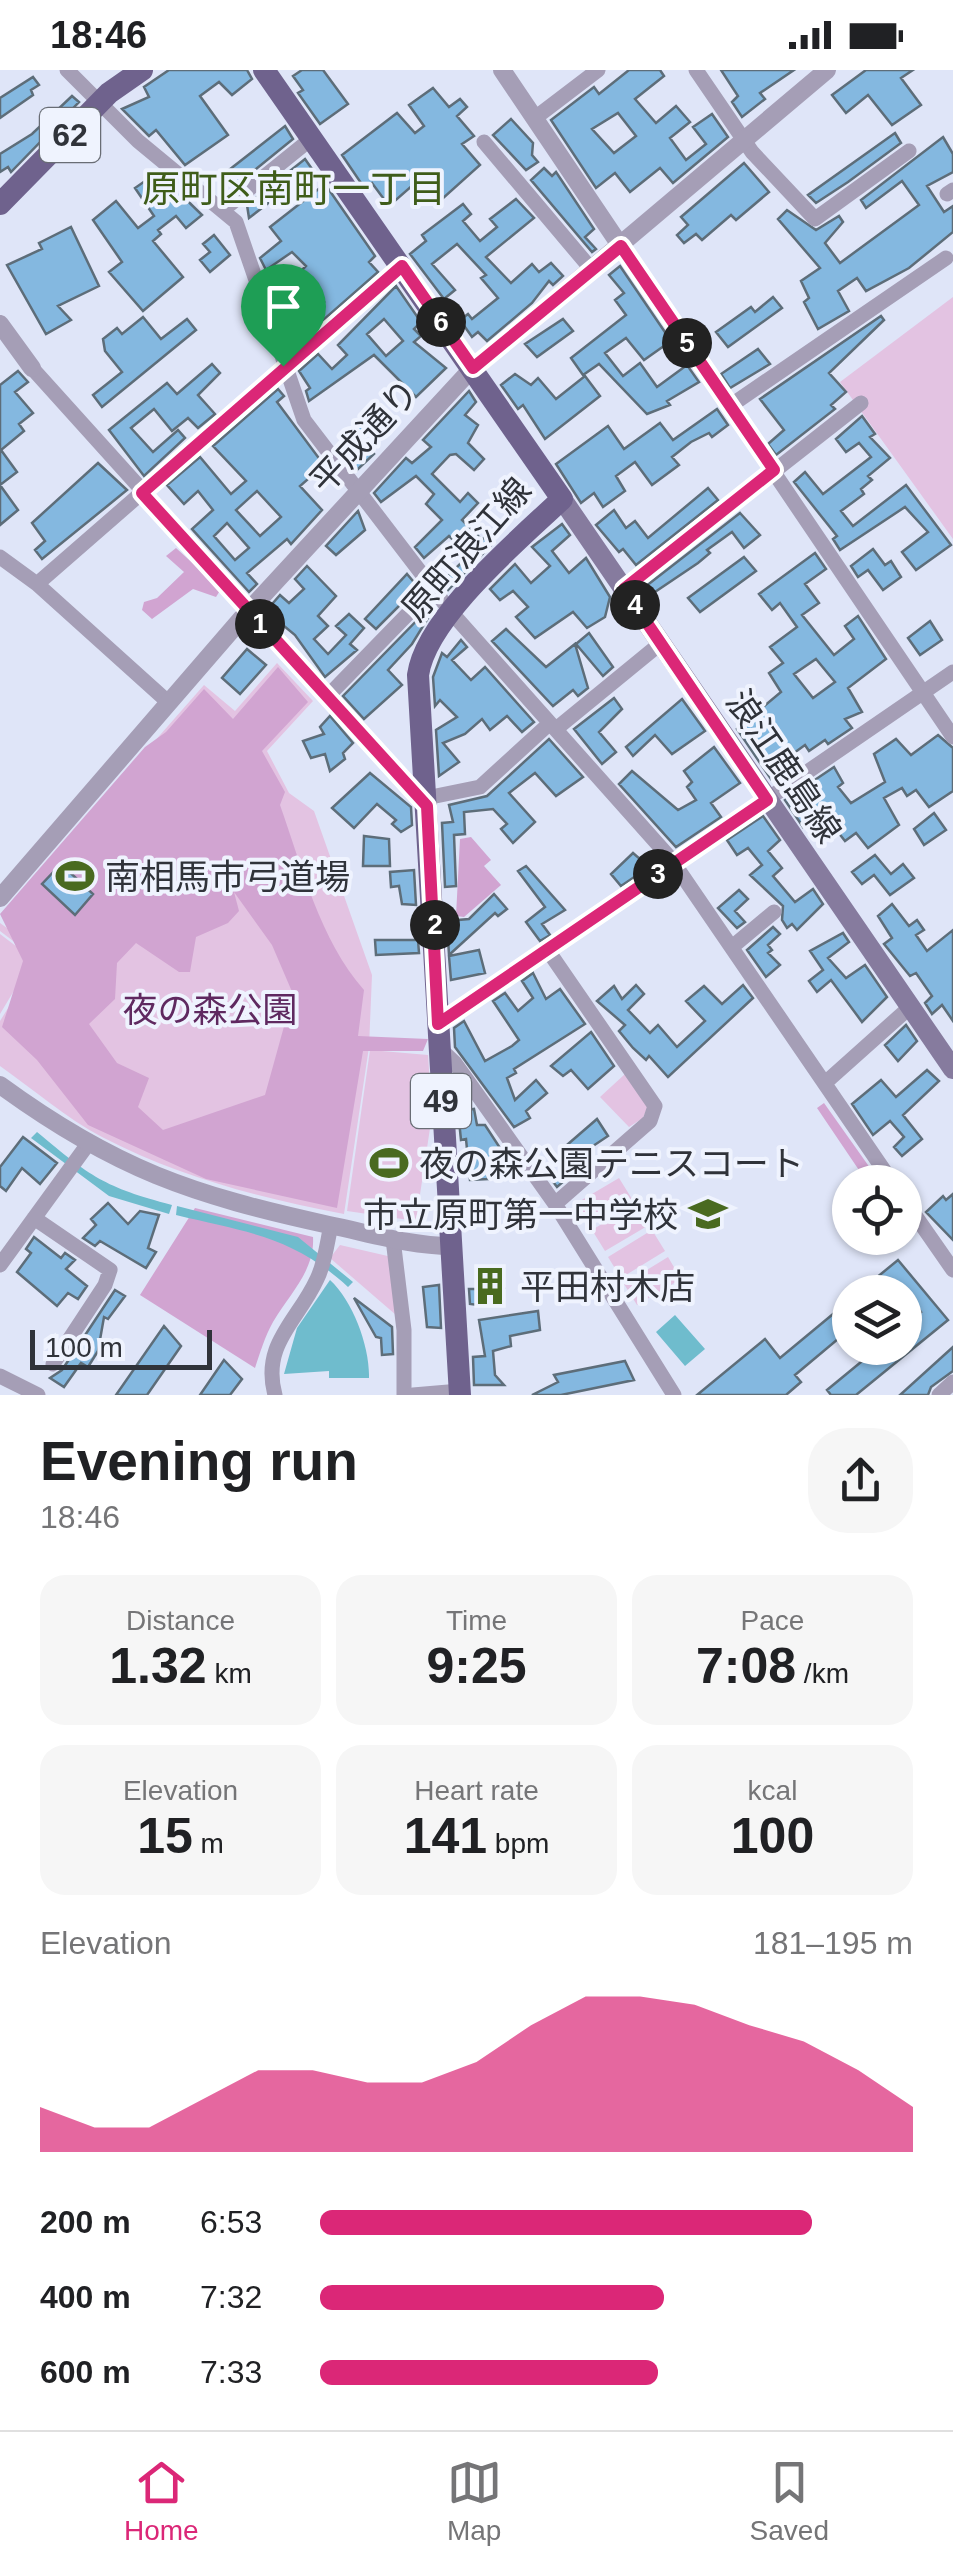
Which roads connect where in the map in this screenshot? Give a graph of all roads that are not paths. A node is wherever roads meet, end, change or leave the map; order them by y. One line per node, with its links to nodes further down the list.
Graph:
1 (67, 70): 8 (street)
2 (142, 70): 8 (main road, 62)
3 (264, 70): 10 (main road, 原町浪江線)
4 (502, 70): 9 (street)
5 (598, 70): 9 (street)
6 (696, 70): 11 (street)
7 (827, 70): 11 (street, 平成通り)
8 (100, 104): 14 (main road, 62); 15 (street)
9 (535, 118): 16 (street)
10 (312, 138): 15 (street); 18 (main road, 原町浪江線)
11 (744, 141): 13 (street); 16 (street, 平成通り)
12 (484, 142): 19 (street)
13 (910, 151)
14 (0, 204)
15 (223, 210): 21 (street)
16 (624, 251): 19 (street, 平成通り); 25 (street)
17 (946, 258): 25 (street)
18 (402, 266): 21 (street); 23 (main road, 原町浪江線)
19 (592, 270): 23 (street, 平成通り)
20 (0, 324): 22 (street)
21 (283, 366): 27 (street); 28 (street)
22 (32, 368): 28 (street)
23 (474, 370): 27 (street, 平成通り); 29 (main road, 原町浪江線)
24 (861, 404): 26 (street)
25 (730, 406): 26 (street)
26 (774, 470): 33 (street); 38 (street)
27 (358, 490): 32 (street); 34 (street, 平成通り)
28 (142, 493): 31 (street); 34 (street)
29 (562, 499): 33 (main road, 浪江鹿島線); 35 (main road, 原町浪江線 / 49)
30 (0, 558): 31 (street)
31 (37, 584): 40 (street)
32 (433, 588): 35 (street); 39 (street)
33 (624, 589): 36 (main road, 浪江鹿島線)
34 (248, 611): 39 (street); 40 (street, 平成通り)
35 (451, 612): 41 (street); 44 (main road, 原町浪江線 / 49)
36 (661, 643): 41 (street); 43 (main road, 浪江鹿島線)
37 (953, 672): 38 (street)
38 (923, 692): 42 (street); 43 (street)
39 (327, 697): 44 (street)
40 (168, 702): 46 (street, 平成通り)
41 (553, 726): 44 (street); 45 (street)
42 (953, 736)
43 (767, 800): 45 (street); 50 (main road, 浪江鹿島線)
44 (426, 802): 51 (main road, 原町浪江線 / 49)
45 (674, 863): 48 (street); 49 (street)
46 (0, 898)
47 (774, 912): 48 (street)
48 (732, 947): 54 (street)
49 (548, 952): 51 (street); 57 (street)
50 (910, 1008): 52 (main road, 浪江鹿島線); 54 (street)
51 (438, 1036): 57 (street); 62 (main road, 原町浪江線 / 49)
52 (953, 1070)
53 (0, 1084): 55 (street)
54 (824, 1084): 56 (street)
55 (88, 1144): 58 (street); 59 (street)
56 (880, 1165)
57 (554, 1204): 73 (street)
58 (34, 1218): 63 (street); 65 (street)
59 (331, 1225): 61 (street); 70 (street)
60 (922, 1225): 64 (street)
61 (392, 1239): 62 (street); 71 (street)
62 (450, 1246): 68 (main road, 原町浪江線 / 49)
63 (0, 1264)
64 (953, 1270)
65 (52, 1364)
66 (0, 1376): 69 (street)
67 (953, 1382): 74 (street)
68 (460, 1393): 72 (street)
69 (38, 1395)
70 (275, 1395)
71 (404, 1395)
72 (413, 1395)
73 (674, 1395)
74 (939, 1395)

